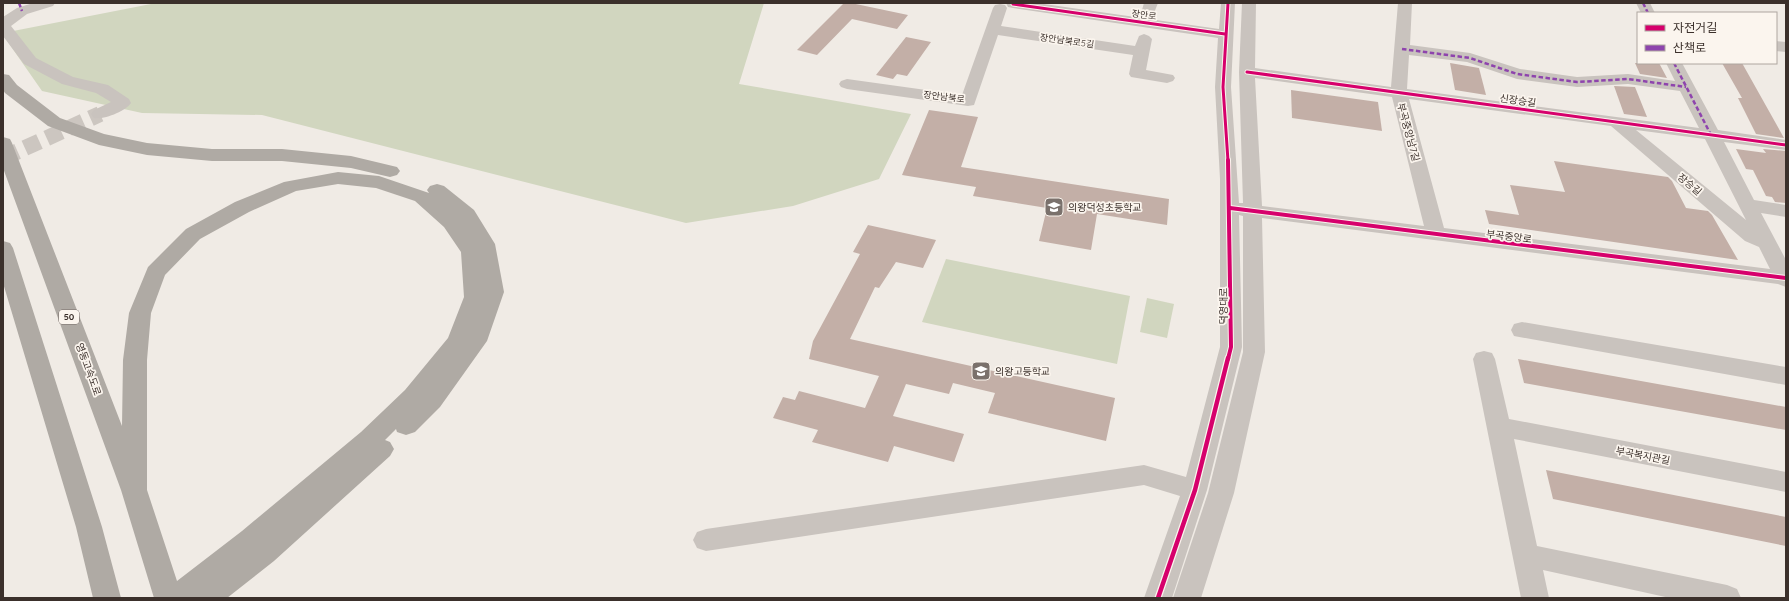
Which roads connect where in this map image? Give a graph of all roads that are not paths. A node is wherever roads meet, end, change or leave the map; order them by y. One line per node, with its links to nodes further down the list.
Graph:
1 (48, 3): 8 (street)
2 (1228, 3): 10 (street, 덕영대로)
3 (1249, 3): 13 (street)
4 (1406, 3): 11 (street, 부곡중앙남7길)
5 (1643, 3): 7 (street)
6 (1005, 5): 9 (street, 장안남북로); 10 (street, 장안로)
7 (1648, 12)
8 (3, 25): 19 (street)
9 (994, 30): 14 (street, 장안남북로5길); 16 (street, 장안남북로)
10 (1225, 34): 25 (street, 덕영대로)
11 (1402, 49): 17 (street); 18 (street, 부곡중앙남7길)
12 (1674, 64): 17 (street)
13 (1247, 72): 18 (street, 신장승길); 27 (street)
14 (1167, 78)
15 (3, 79): 44 (highway)
16 (847, 84)
17 (1686, 87): 21 (street)
18 (1399, 92): 20 (street, 신장승길); 28 (street, 부곡중앙남7길)
19 (100, 114)
20 (1616, 122): 21 (street, 신장승길); 29 (street, 장승길)
21 (1711, 135): 23 (street, 신장승길); 24 (street)
22 (3, 143): 37 (highway, 영동고속도로 / 50)
23 (1786, 145)
24 (1747, 205): 26 (street); 29 (street)
25 (1230, 208): 27 (street, 부곡중앙로); 38 (street, 덕영대로)
26 (1786, 210)
27 (1252, 211): 28 (street, 부곡중앙로); 46 (street)
28 (1436, 234): 31 (street, 부곡중앙로)
29 (1766, 242): 31 (street)
30 (3, 248): 41 (highway)
31 (1786, 279)
32 (1522, 330): 34 (street)
33 (1484, 359): 35 (street)
34 (1786, 376)
35 (1499, 427): 36 (street, 부곡복지관길); 40 (street)
36 (1786, 482)
37 (134, 490): 42 (highway, 영동고속도로 / 50); 43 (highway)
38 (1195, 490): 39 (street); 45 (street, 덕영대로)
39 (706, 540)
40 (1526, 556): 47 (street); 48 (street)
41 (107, 598)
42 (168, 598)
43 (177, 598)
44 (205, 598)
45 (1158, 598)
46 (1187, 598)
47 (1535, 598)
48 (1727, 598)

